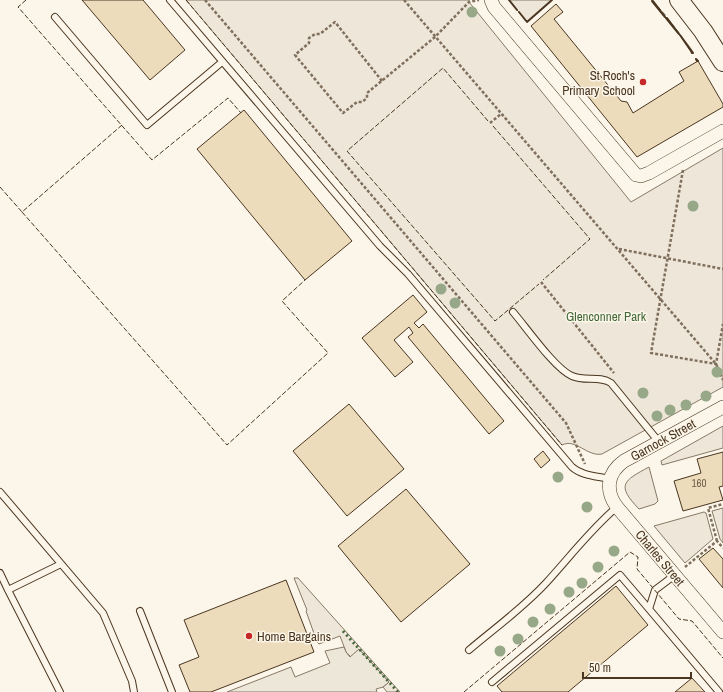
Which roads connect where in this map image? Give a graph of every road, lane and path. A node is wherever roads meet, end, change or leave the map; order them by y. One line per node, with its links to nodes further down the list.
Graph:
1 (170, 0): 9 (lane)
2 (204, 0): 28 (path)
3 (404, 0): 8 (path)
4 (481, 0): 8 (path)
5 (491, 0): 15 (street)
6 (679, 0): 10 (street)
7 (55, 17): 9 (lane)
8 (435, 37): 11 (path); 12 (path)
9 (222, 62): 28 (lane)
10 (723, 62)
11 (382, 81): 11 (path)
12 (501, 114): 13 (path); 16 (path)
13 (490, 124)
14 (723, 131): 15 (street)
15 (686, 153): 17 (path)
16 (618, 249): 17 (path); 20 (path)
17 (668, 259): 18 (path); 20 (path)
18 (723, 268)
19 (541, 282): 25 (path)
20 (661, 300): 23 (path); 23 (path)
21 (513, 312): 25 (lane)
22 (723, 324): 23 (path)
23 (716, 364): 24 (path)
24 (723, 380)
25 (615, 387): 27 (lane)
26 (723, 407): 27 (street, Garnock Street)
27 (659, 442): 29 (street, Garnock Street)
28 (591, 475): 29 (lane)
29 (609, 479): 32 (street, Charles Street)
30 (0, 492): 35 (lane)
31 (723, 504): 33 (path)
32 (617, 508): 37 (street, Charles Street); 42 (lane)
33 (717, 541): 34 (path); 37 (path)
34 (723, 548)
35 (61, 564): 38 (lane); 45 (lane)
36 (0, 572): 38 (lane)
37 (674, 575): 39 (lane); 41 (street, Charles Street)
38 (8, 590): 44 (lane)
39 (649, 609): 43 (lane); 47 (lane)
40 (140, 611): 46 (lane)
41 (723, 632)
42 (469, 650)
43 (492, 682)
44 (60, 692)
45 (134, 692)
46 (172, 692)
47 (719, 692)

